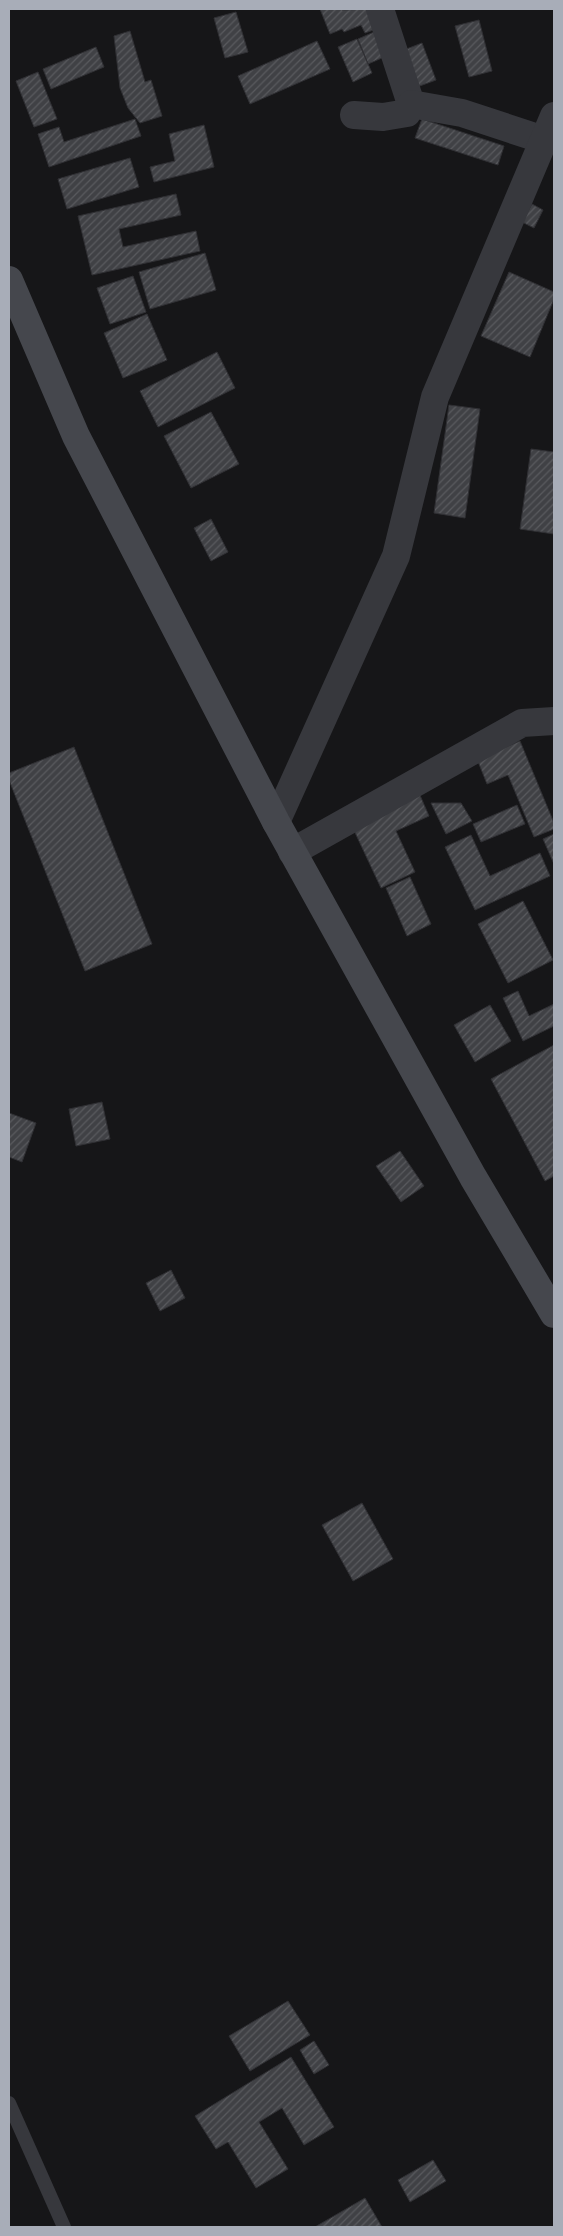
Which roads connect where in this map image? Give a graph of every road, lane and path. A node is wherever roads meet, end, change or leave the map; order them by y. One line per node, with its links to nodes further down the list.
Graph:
1 (380, 9): 2 (street)
2 (411, 104): 3 (street); 4 (street)
3 (354, 114)
4 (549, 128): 7 (street)
5 (9, 280): 7 (main road)
6 (554, 721): 8 (street)
7 (276, 822): 8 (main road)
8 (292, 852): 9 (main road)
9 (554, 1314)
10 (9, 2103): 11 (lane)
11 (64, 2227)

